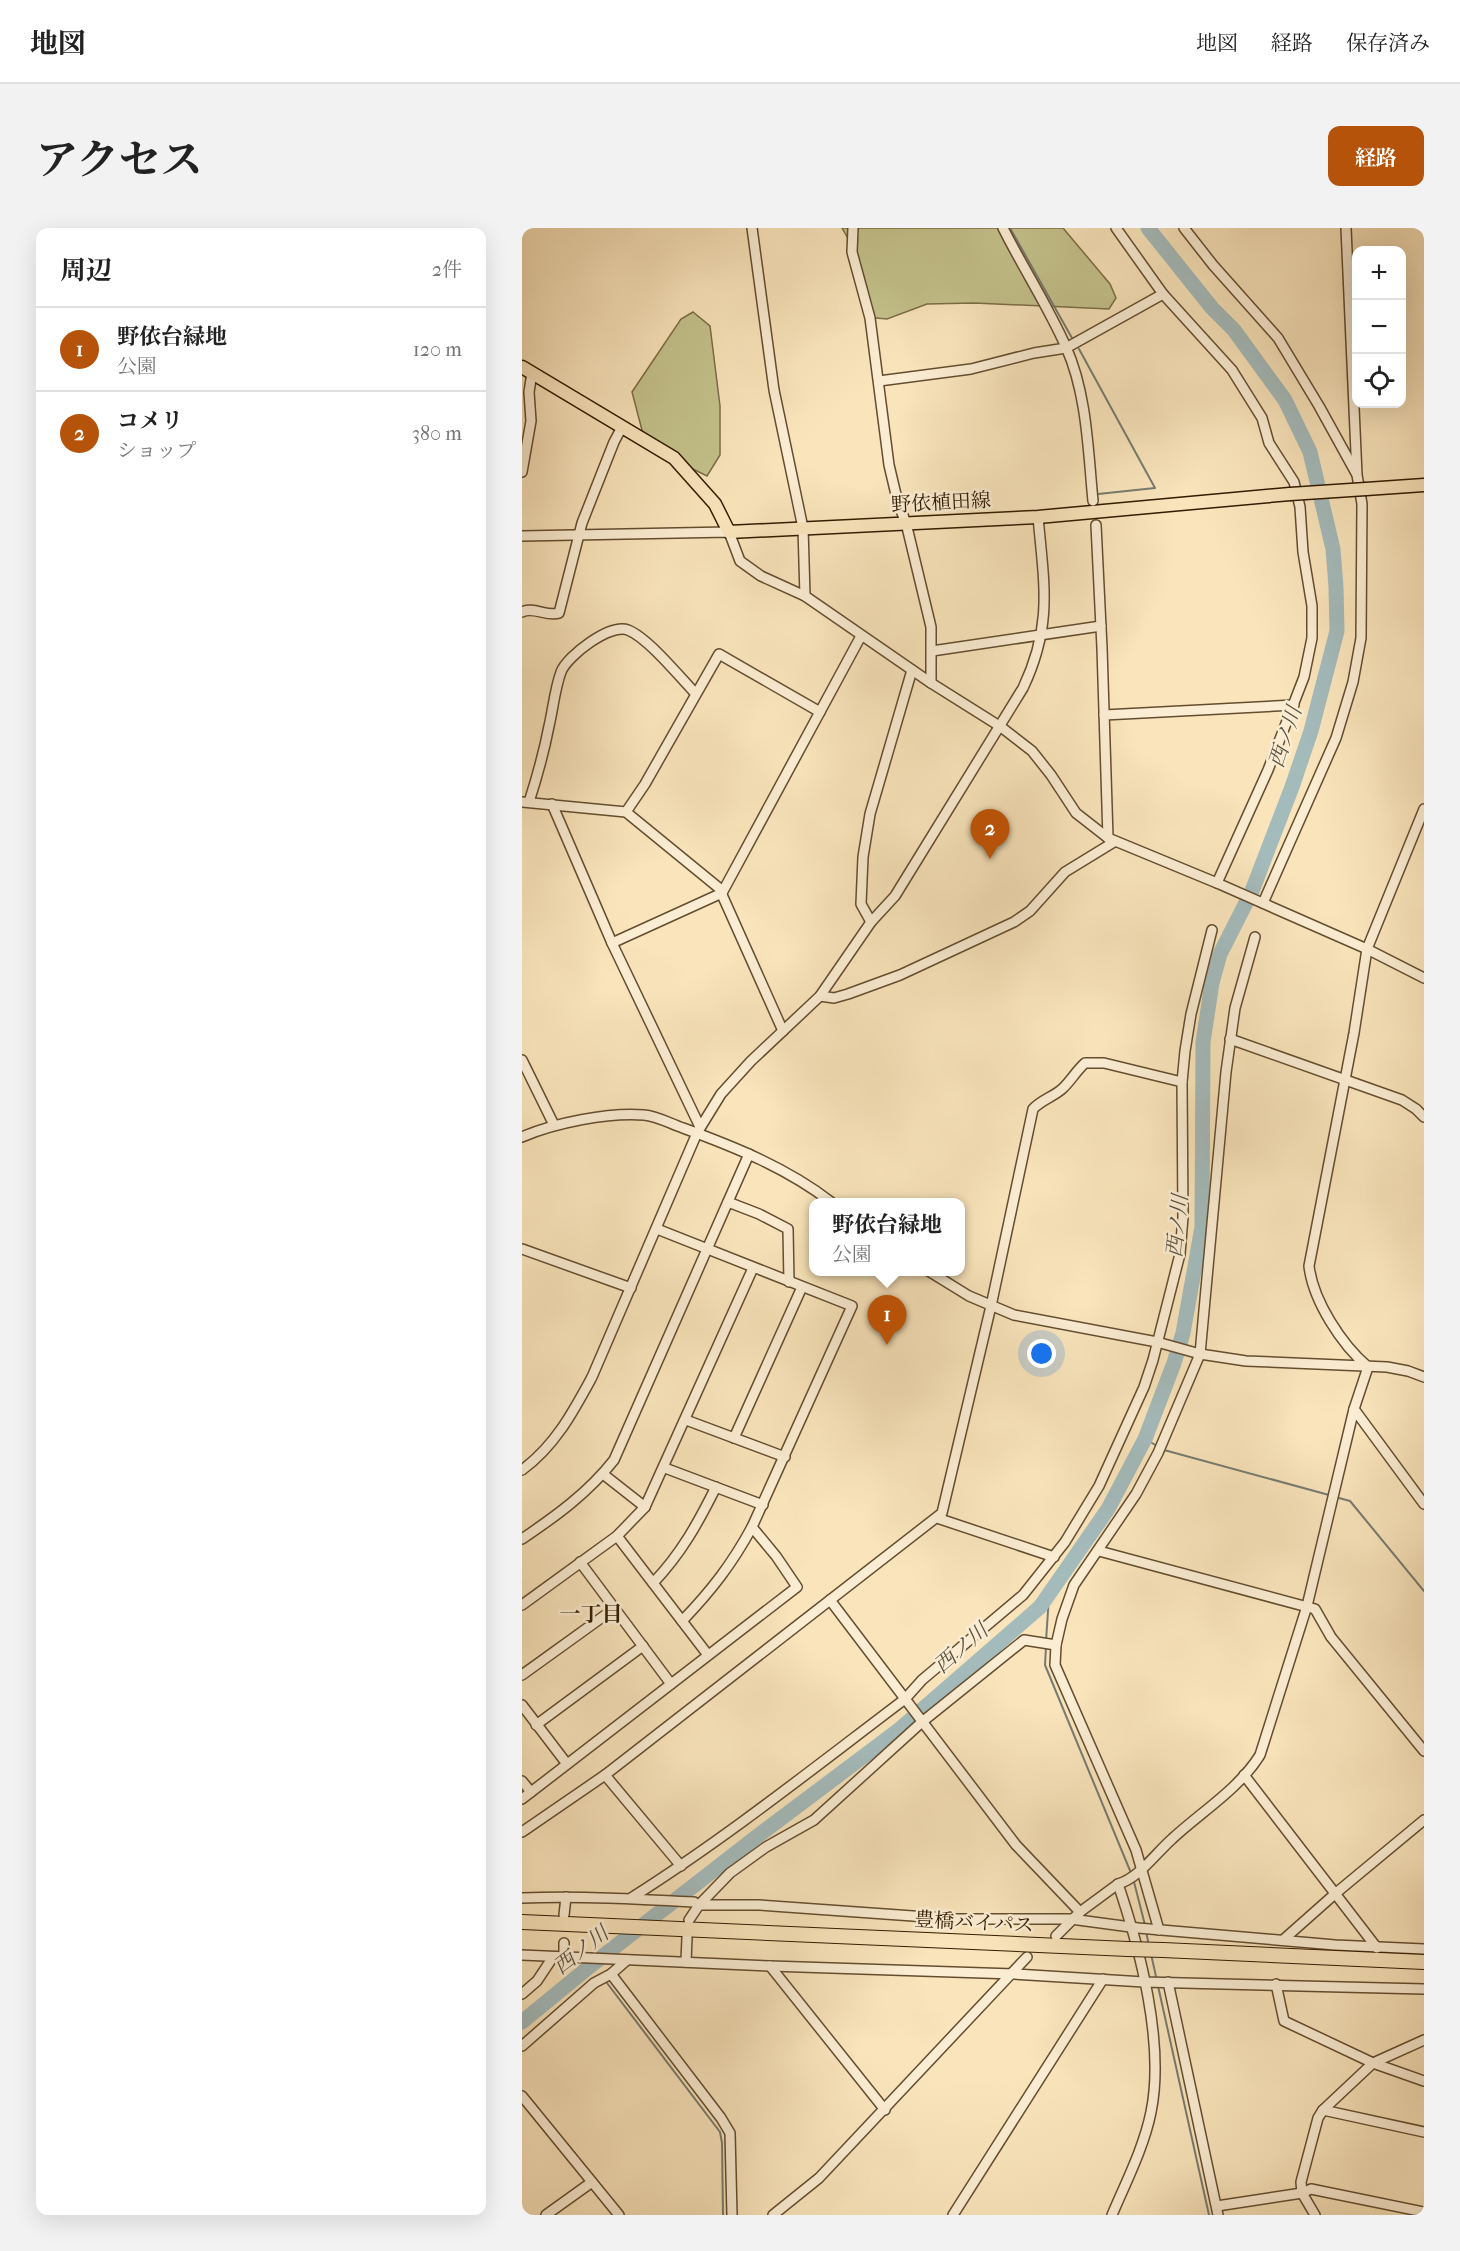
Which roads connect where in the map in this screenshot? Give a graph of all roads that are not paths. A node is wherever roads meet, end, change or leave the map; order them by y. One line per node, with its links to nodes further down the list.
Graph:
1 (752, 228): 19 (street)
2 (853, 228): 10 (street)
3 (1003, 228): 8 (street)
4 (1116, 228): 7 (street)
5 (1184, 228): 13 (street)
6 (1346, 228): 13 (street)
7 (1163, 294): 8 (street); 33 (street)
8 (1066, 348): 10 (street); 15 (street)
9 (527, 370): 11 (main road); 12 (street)
10 (879, 381): 17 (street)
11 (622, 427): 20 (main road); 21 (street)
12 (522, 472)
13 (1357, 474): 45 (street)
14 (1424, 485): 16 (main road, 野依植田線, bridge)
15 (1093, 501)
16 (1038, 517): 17 (main road, 野依植田線); 27 (street)
17 (906, 523): 19 (main road, 野依植田線); 29 (street)
18 (1096, 525): 26 (street)
19 (803, 528): 20 (main road, 野依植田線); 23 (street)
20 (729, 532): 21 (street); 23 (street)
21 (578, 535): 22 (street); 24 (street)
22 (522, 537)
23 (805, 596): 28 (street)
24 (523, 612): 25 (street)
25 (522, 623)
26 (1101, 626): 27 (street); 35 (street)
27 (1042, 634): 29 (street); 36 (street)
28 (861, 636): 30 (street); 34 (street)
29 (932, 651): 31 (street)
30 (912, 670): 31 (street); 46 (street)
31 (931, 683): 36 (street)
32 (695, 693): 34 (street); 37 (street); 40 (street)
33 (1294, 705): 35 (street); 43 (street)
34 (820, 711): 44 (street)
35 (1104, 715): 42 (street)
36 (1001, 727): 42 (street); 46 (street)
37 (525, 802): 38 (street)
38 (552, 804): 40 (street); 49 (street)
39 (1424, 809): 41 (street)
40 (626, 812): 44 (street)
41 (1420, 834): 50 (street)
42 (1111, 840): 43 (street); 52 (street)
43 (1217, 883): 45 (street)
44 (722, 893): 49 (street); 53 (street)
45 (1263, 903): 50 (street)
46 (871, 922): 52 (street)
47 (1212, 930): 57 (street)
48 (1255, 937): 54 (street)
49 (612, 943): 60 (street)
50 (1367, 949): 51 (street); 56 (street)
51 (1424, 978)
52 (820, 996): 53 (street)
53 (783, 1031): 60 (street)
54 (1230, 1039): 56 (street); 75 (street)
55 (522, 1060): 59 (street)
56 (1345, 1081): 58 (street); 76 (street)
57 (1182, 1082): 73 (street); 74 (street)
58 (1424, 1117)
59 (554, 1125): 60 (street); 61 (street)
60 (698, 1130): 62 (street); 65 (street)
61 (522, 1137)
62 (749, 1154): 63 (street); 64 (street)
63 (824, 1198)
64 (728, 1202): 67 (street); 70 (street)
65 (657, 1229): 67 (street); 72 (street)
66 (522, 1249): 72 (street)
67 (706, 1250): 68 (street); 84 (street)
68 (753, 1268): 70 (street); 79 (street)
69 (936, 1276): 73 (street)
70 (789, 1282): 71 (street)
71 (802, 1287): 80 (street); 81 (street)
72 (631, 1288): 82 (street)
73 (991, 1306): 74 (street); 89 (street)
74 (1157, 1342): 75 (street); 94 (street)
75 (1200, 1354): 76 (street); 93 (street)
76 (1368, 1367): 77 (street); 78 (street)
77 (1424, 1377)
78 (1354, 1409): 86 (street); 99 (street)
79 (686, 1420): 80 (street); 83 (street)
80 (734, 1438): 81 (street)
81 (785, 1457): 87 (street)
82 (523, 1466)
83 (665, 1468): 85 (street); 88 (street)
84 (603, 1474): 88 (street); 92 (street)
85 (716, 1487): 87 (street); 96 (street)
86 (1424, 1504)
87 (764, 1505): 90 (street)
88 (645, 1508): 91 (street)
89 (937, 1518): 94 (street); 97 (street)
90 (752, 1527): 101 (street); 104 (street)
91 (617, 1536): 95 (street); 96 (street)
92 (522, 1539)
93 (1099, 1551): 99 (street); 102 (street)
94 (1054, 1557): 107 (street)
95 (580, 1562): 98 (street); 100 (street)
96 (653, 1583): 101 (street)
97 (830, 1600): 107 (street); 113 (street)
98 (522, 1605)
99 (1307, 1606): 111 (street); 114 (street)
100 (615, 1608): 103 (street); 105 (street)
101 (682, 1621): 104 (street)
102 (1054, 1644): 109 (street); 121 (street)
103 (643, 1646): 106 (street); 110 (street)
104 (708, 1655): 106 (street)
105 (522, 1675)
106 (671, 1684): 112 (street)
107 (904, 1699): 109 (street); 120 (street)
108 (522, 1705): 110 (street)
109 (922, 1721): 127 (street); 128 (street)
110 (536, 1725): 112 (street)
111 (1424, 1751)
112 (567, 1764): 116 (street)
113 (605, 1775): 119 (street); 120 (street)
114 (1244, 1775): 121 (street); 123 (street)
115 (522, 1781): 116 (street)
116 (531, 1792): 117 (street)
117 (522, 1799)
118 (1424, 1820): 123 (street)
119 (522, 1832)
120 (681, 1866): 126 (street)
121 (1140, 1870): 122 (street); 134 (street)
122 (1121, 1883): 128 (street); 133 (street)
123 (1336, 1893): 137 (street); 139 (street)
124 (566, 1897): 125 (street); 126 (street); 129 (street)
125 (522, 1898)
126 (635, 1899): 127 (street)
127 (697, 1904): 130 (street); 131 (street)
128 (1080, 1912): 130 (street)
129 (564, 1915)
130 (1071, 1919): 133 (street); 135 (street)
131 (689, 1920)
132 (522, 1922): 147 (highway, 豊橋バイパス, bridge)
133 (1135, 1928): 134 (street); 152 (street)
134 (1156, 1929): 137 (street)
135 (1056, 1936)
136 (687, 1937): 146 (street)
137 (1283, 1940): 139 (street)
138 (564, 1943): 143 (street)
139 (1377, 1947): 140 (street)
140 (1424, 1949)
141 (522, 1955): 142 (street)
142 (553, 1957): 143 (street); 156 (street)
143 (564, 1957): 145 (street)
144 (1027, 1958): 150 (street)
145 (627, 1960): 146 (street); 149 (street)
146 (686, 1962): 148 (street)
147 (1424, 1962)
148 (770, 1966): 150 (street); 162 (street)
149 (611, 1974): 158 (street); 172 (street)
150 (1014, 1974): 151 (street); 162 (street)
151 (1103, 1979): 152 (street); 173 (street)
152 (1146, 1982): 153 (street); 174 (street)
153 (1165, 1982): 154 (street); 167 (street)
154 (1276, 1984): 155 (street); 159 (street)
155 (1424, 1989)
156 (522, 1994)
157 (1424, 2040): 159 (street)
158 (522, 2046)
159 (1373, 2062): 160 (street); 163 (street)
160 (1424, 2081)
161 (522, 2096): 165 (street)
162 (885, 2110): 169 (street)
163 (1323, 2110): 164 (street); 166 (street)
164 (1424, 2132)
165 (592, 2182): 170 (street); 171 (street)
166 (1302, 2193): 167 (street); 168 (street); 175 (street)
167 (1217, 2211)
168 (1424, 2212)
169 (778, 2214)
170 (546, 2215)
171 (619, 2215)
172 (732, 2215)
173 (953, 2215)
174 (1112, 2215)
175 (1315, 2215)

